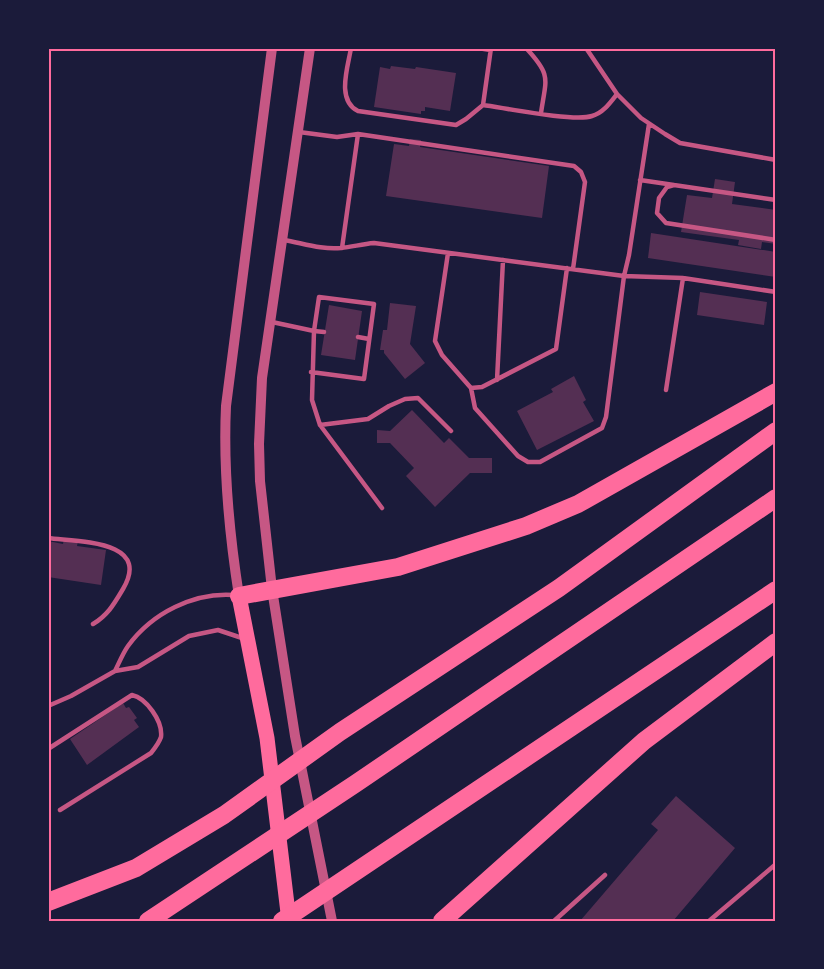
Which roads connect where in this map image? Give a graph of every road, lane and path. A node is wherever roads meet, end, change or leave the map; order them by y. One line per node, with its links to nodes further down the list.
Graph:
1 (272, 48): 45 (street)
2 (310, 48): 12 (street)
3 (351, 48): 9 (lane)
4 (478, 48): 7 (lane)
5 (526, 48): 10 (lane)
6 (586, 48): 8 (lane)
7 (491, 49): 9 (lane)
8 (617, 94): 10 (lane); 11 (lane)
9 (483, 105): 10 (lane)
10 (541, 113)
11 (649, 124): 14 (lane); 15 (lane)
12 (296, 131): 13 (lane); 18 (street)
13 (358, 134): 20 (lane); 23 (lane)
14 (776, 160)
15 (640, 180): 16 (lane); 24 (lane)
16 (675, 185): 17 (lane); 19 (lane)
17 (776, 200)
18 (281, 239): 20 (lane); 27 (street)
19 (776, 240)
20 (342, 248): 21 (lane)
21 (448, 253): 22 (lane); 34 (lane)
22 (503, 260): 23 (lane); 33 (lane)
23 (570, 269): 24 (lane); 33 (lane)
24 (624, 276): 25 (lane); 34 (lane)
25 (683, 278): 26 (lane); 35 (lane)
26 (776, 292)
27 (269, 322): 28 (lane); 43 (street)
28 (314, 331): 29 (lane); 31 (lane); 32 (lane)
29 (324, 332)
30 (358, 338): 31 (lane)
31 (369, 339): 32 (lane)
32 (311, 372): 37 (lane)
33 (497, 380): 34 (lane)
34 (471, 388)
35 (666, 390)
36 (776, 392): 43 (highway)
37 (320, 425): 38 (lane); 41 (lane)
38 (451, 431)
39 (776, 431): 55 (highway)
40 (776, 498): 56 (highway)
41 (382, 508)
42 (48, 538): 46 (lane)
43 (272, 590): 45 (highway); 59 (street)
44 (776, 590): 57 (highway)
45 (238, 596): 47 (main road); 49 (lane)
46 (93, 624)
47 (248, 641): 49 (lane); 58 (main road)
48 (776, 642): 60 (highway)
49 (115, 671): 50 (lane)
50 (48, 706)
51 (48, 749): 52 (lane)
52 (60, 810)
53 (776, 864): 62 (lane)
54 (605, 875): 61 (lane)
55 (48, 902)
56 (148, 921)
57 (282, 921)
58 (289, 921)
59 (332, 921)
60 (442, 921)
61 (554, 921)
62 (709, 921)

